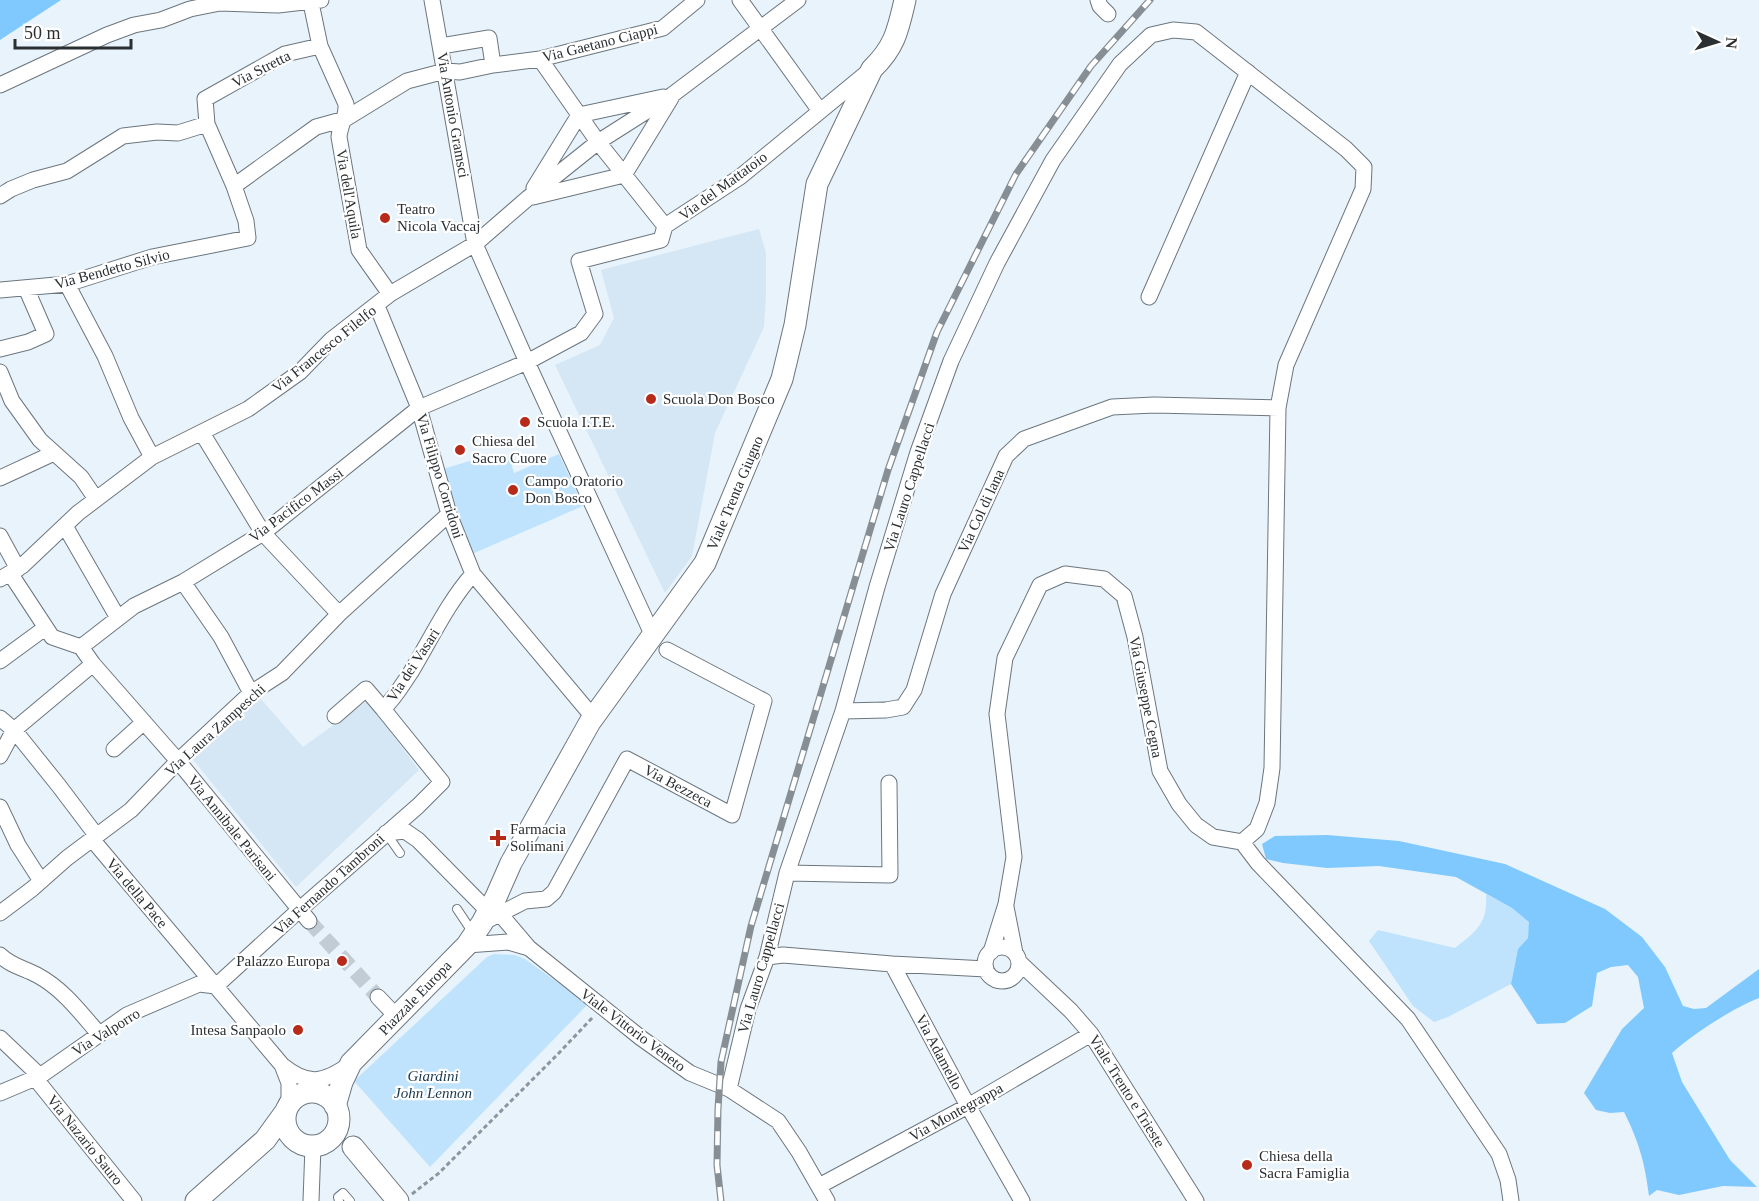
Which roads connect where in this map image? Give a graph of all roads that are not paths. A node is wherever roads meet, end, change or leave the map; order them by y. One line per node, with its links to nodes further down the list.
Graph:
1 (432, 0): 11 (street, Via Antonio Gramsci)
2 (697, 0): 12 (street, Via Gaetano Ciappi)
3 (740, 0): 9 (street)
4 (905, 0): 14 (street, Viale Trenta Giugno)
5 (1098, 0): 8 (street)
6 (316, 1): 10 (street, Via dell'Aquila); 17 (street)
7 (792, 2): 9 (street, Via Francesco Filelfo)
8 (1108, 14)
9 (761, 28): 18 (street, Via Francesco Filelfo); 19 (street)
10 (320, 46): 21 (street, Via dell'Aquila); 22 (street, Via Stretta)
11 (441, 46): 13 (street); 15 (street, Via Antonio Gramsci)
12 (540, 59): 13 (street, Via Gaetano Ciappi); 20 (street)
13 (493, 65): 15 (street, Via Gaetano Ciappi)
14 (872, 69): 19 (street, Via del Mattatoio); 57 (street, Viale Trenta Giugno)
15 (445, 71): 21 (street, Via Gaetano Ciappi); 29 (street, Via Antonio Gramsci)
16 (1248, 72): 34 (street); 41 (street, Via Lauro Cappellacci); 63 (street, Via Lauro Cappellacci)
17 (0, 85)
18 (672, 95): 20 (street); 23 (street, Via Francesco Filelfo); 24 (street)
19 (820, 111): 28 (street, Via del Mattatoio)
20 (579, 115): 23 (street); 27 (street)
21 (345, 119): 25 (street, Via Gaetano Ciappi); 33 (street, Via dell'Aquila)
22 (207, 124): 25 (street); 26 (street)
23 (598, 142): 24 (street); 27 (street, Via Francesco Filelfo)
24 (624, 175): 27 (street); 28 (street)
25 (234, 186): 30 (street, Via Bendetto Silvio)
26 (0, 196)
27 (528, 198): 29 (street, Via Francesco Filelfo)
28 (665, 226): 36 (street, Via del Mattatoio)
29 (475, 244): 33 (street, Via Francesco Filelfo); 38 (street, Via Antonio Gramsci)
30 (67, 284): 31 (street, Via Bendetto Silvio); 44 (street)
31 (26, 288): 32 (street, Via Bendetto Silvio); 37 (street)
32 (0, 290)
33 (390, 294): 35 (street, Via Francesco Filelfo)
34 (1149, 297)
35 (377, 306): 40 (street, Via Filippo Corridoni); 42 (street, Via Francesco Filelfo)
36 (595, 314): 38 (street, Via Pacifico Massi)
37 (0, 349)
38 (527, 362): 40 (street, Via Pacifico Massi); 57 (street, Via Antonio Gramsci)
39 (0, 372): 43 (street)
40 (419, 408): 47 (street, Via Filippo Corridoni); 49 (street, Via Pacifico Massi)
41 (1278, 408): 63 (street, Via Col di lana); 77 (street)
42 (202, 433): 44 (street, Via Francesco Filelfo); 49 (street)
43 (54, 453): 45 (street); 46 (street)
44 (152, 457): 46 (street, Via Francesco Filelfo)
45 (0, 478)
46 (96, 499): 48 (street, Via Francesco Filelfo)
47 (449, 514): 52 (street, Via Filippo Corridoni); 54 (street, Via Laura Zampeschi)
48 (65, 526): 51 (street, Via Francesco Filelfo); 55 (street)
49 (263, 533): 53 (street, Via Pacifico Massi); 54 (street)
50 (0, 536): 51 (street)
51 (9, 574): 56 (street)
52 (473, 574): 62 (street, Via dei Vasari); 65 (street, Via Filippo Corridoni)
53 (183, 582): 55 (street, Via Pacifico Massi); 61 (street)
54 (339, 614): 61 (street, Via Laura Zampeschi)
55 (118, 618): 58 (street, Via Pacifico Massi)
56 (45, 628): 58 (street); 59 (street)
57 (660, 643): 65 (street, Viale Trenta Giugno); 85 (street, Via Bezzeca)
58 (81, 647): 60 (street, Via Annibale Parisani)
59 (0, 661)
60 (93, 664): 67 (street, Via Annibale Parisani); 68 (street)
61 (251, 693): 71 (street, Via Laura Zampeschi)
62 (383, 709): 64 (street); 72 (street, Via dei Vasari)
63 (843, 711): 79 (street, Via Lauro Cappellacci)
64 (335, 716)
65 (593, 717): 85 (street, Viale Trenta Giugno)
66 (0, 718): 68 (street, Via della Pace)
67 (144, 722): 69 (street); 71 (street, Via Annibale Parisani)
68 (14, 730): 70 (street); 76 (street, Via della Pace)
69 (114, 749)
70 (0, 756)
71 (178, 761): 76 (street, Via Laura Zampeschi); 84 (street, Via Annibale Parisani)
72 (442, 782): 75 (street, Via Fernando Tambroni)
73 (889, 783): 79 (street)
74 (0, 807): 80 (street)
75 (386, 833): 78 (lane); 84 (street, Via Fernando Tambroni); 85 (street, Viale Vittorio Veneto)
76 (94, 837): 80 (street, Via Laura Zampeschi); 94 (street, Via della Pace)
77 (1242, 842): 81 (street, Via Giuseppe Cegna); 120 (street)
78 (400, 853)
79 (787, 873): 89 (street, Via Lauro Cappellacci)
80 (41, 881): 83 (street, Via Laura Zampeschi)
81 (1006, 904): 87 (street, Via Giuseppe Cegna); 90 (street, Via Giuseppe Cegna)
82 (457, 909): 85 (lane)
83 (0, 913)
84 (304, 916): 94 (street, Via Fernando Tambroni)
85 (485, 921): 86 (street, Viale Vittorio Veneto); 86 (street); 97 (street, Piazzale Europa)
86 (529, 948): 104 (street, Viale Vittorio Veneto)
87 (991, 952): 90 (street); 92 (street)
88 (0, 955): 98 (street)
89 (767, 957): 91 (street); 104 (street, Via Lauro Cappellacci)
90 (1017, 957): 93 (street); 95 (street, Viale Trento e Trieste)
91 (892, 964): 92 (street); 106 (street, Via Adamello)
92 (987, 969): 93 (street)
93 (1013, 977): 95 (street, Viale Trento e Trieste)
94 (216, 986): 98 (street, Via Valporro); 102 (street, Via della Pace)
95 (1047, 990): 99 (street, Viale Trento e Trieste)
96 (378, 997): 97 (street)
97 (397, 1017): 101 (street, Piazzale Europa)
98 (99, 1034): 103 (street, Via Valporro)
99 (1091, 1034): 106 (street, Via Montegrappa); 119 (street, Viale Trento e Trieste)
100 (0, 1038): 103 (street, Via Nazario Sauro)
101 (351, 1063): 102 (street, Via della Pace); 108 (street, Piazzale Europa)
102 (282, 1065): 107 (street, Via della Pace)
103 (38, 1077): 105 (street, Via Valporro); 111 (street, Via Nazario Sauro)
104 (729, 1089): 110 (street, Viale Vittorio Veneto)
105 (0, 1093)
106 (968, 1106): 110 (street, Via Montegrappa); 118 (street, Via Adamello)
107 (287, 1107): 108 (street); 108 (street); 109 (street)
108 (322, 1131): 109 (street); 113 (street); 116 (street)
109 (265, 1140): 112 (street)
110 (819, 1186): 117 (street, Viale Vittorio Veneto)
111 (134, 1201)
112 (196, 1201)
113 (311, 1201)
114 (339, 1201): 115 (lane)
115 (350, 1201)
116 (398, 1201)
117 (827, 1201)
118 (1022, 1201)
119 (1196, 1201)
120 (1511, 1201)

